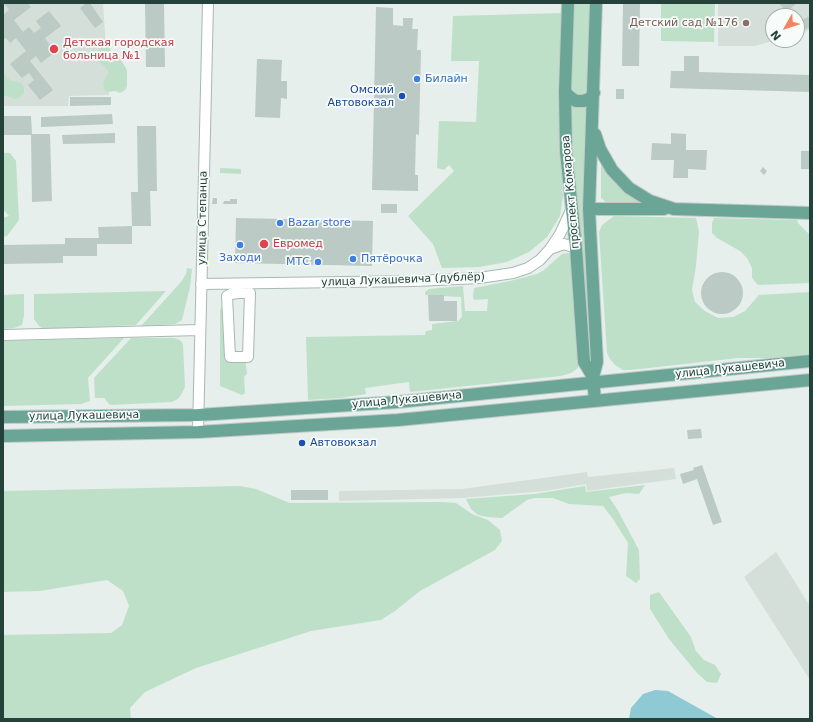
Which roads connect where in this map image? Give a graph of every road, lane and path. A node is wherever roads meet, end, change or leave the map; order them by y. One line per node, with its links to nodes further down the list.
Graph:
1 (208, 3): 13 (street, улица Степанца)
2 (568, 3): 4 (main road, проспект Комарова)
3 (596, 3): 5 (main road, проспект Комарова)
4 (565, 92): 5 (main road); 7 (main road, проспект Комарова)
5 (594, 94): 6 (main road, проспект Комарова)
6 (592, 126): 8 (main road, проспект Комарова); 9 (main road)
7 (572, 208): 11 (main road, проспект Комарова); 12 (street, улица Лукашевича (дублёр))
8 (589, 209): 9 (main road); 18 (main road, проспект Комарова)
9 (674, 209): 10 (main road)
10 (810, 213)
11 (576, 248): 12 (street); 18 (main road, проспект Комарова)
12 (550, 249): 13 (street, улица Лукашевича (дублёр))
13 (201, 284): 14 (street, улица Степанца)
14 (200, 330): 15 (street); 21 (street, улица Степанца)
15 (3, 336)
16 (230, 357): 16 (street)
17 (810, 361): 18 (main road, улица Лукашевича)
18 (593, 380): 20 (main road, проспект Комарова); 21 (main road, улица Лукашевича)
19 (810, 380): 20 (main road, улица Лукашевича)
20 (595, 401): 23 (main road, улица Лукашевича)
21 (198, 415): 22 (main road, улица Лукашевича); 23 (street, улица Степанца)
22 (3, 417)
23 (198, 432): 24 (main road, улица Лукашевича)
24 (3, 436)

